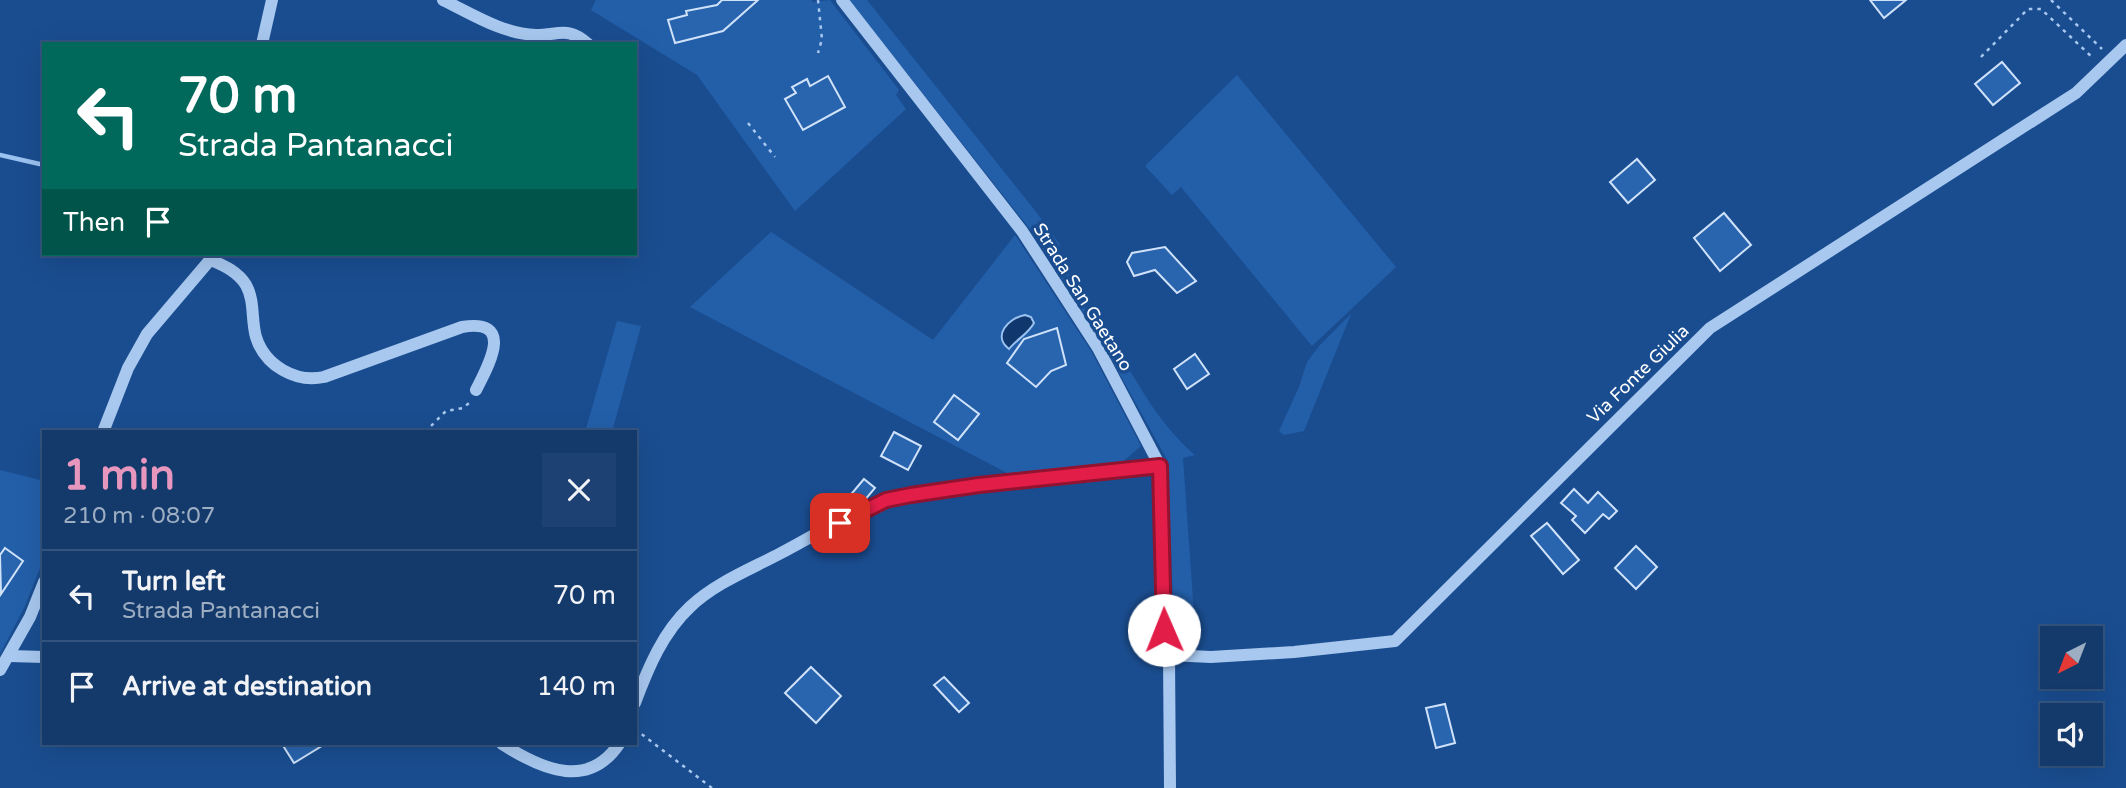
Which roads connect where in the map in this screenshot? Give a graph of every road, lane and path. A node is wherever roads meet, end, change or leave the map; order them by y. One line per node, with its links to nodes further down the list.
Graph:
1 (272, 0): 6 (street)
2 (443, 0): 7 (street)
3 (818, 0): 9 (path)
4 (842, 0): 18 (street, Strada San Gaetano)
5 (2051, 0): 11 (path)
6 (262, 42)
7 (585, 42)
8 (2126, 45): 11 (street, Via Fonte Giulia)
9 (818, 53)
10 (1981, 57): 11 (path)
11 (2108, 63): 20 (street, Via Fonte Giulia)
12 (748, 123): 13 (path)
13 (775, 158)
14 (213, 257): 15 (street); 16 (street)
15 (476, 390): 17 (path)
16 (104, 430)
17 (427, 430)
18 (1160, 466): 20 (street, Strada San Gaetano); 24 (street)
19 (42, 587): 21 (street)
20 (1169, 655): 29 (street, Strada San Gaetano)
21 (10, 656): 22 (street); 23 (street)
22 (42, 657)
23 (0, 670)
24 (637, 698)
25 (637, 731): 28 (path)
26 (504, 745): 27 (street)
27 (618, 745)
28 (712, 788)
29 (1170, 788)

